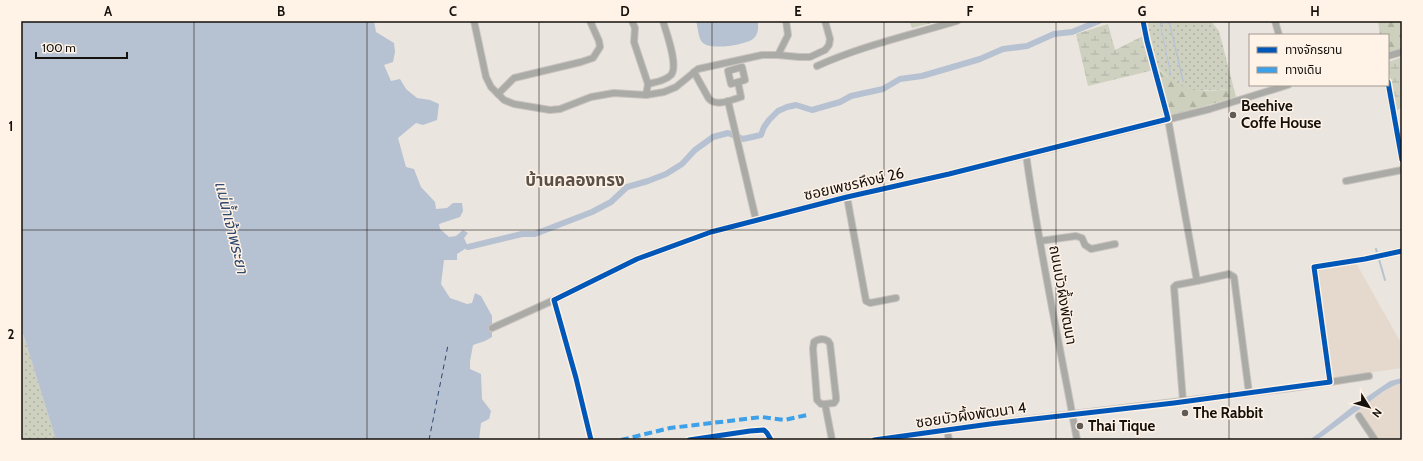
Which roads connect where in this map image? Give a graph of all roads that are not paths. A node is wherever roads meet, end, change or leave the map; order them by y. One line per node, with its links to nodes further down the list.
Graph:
1 (474, 21): 20 (street)
2 (590, 21): 20 (street)
3 (632, 21): 17 (street)
4 (663, 21): 17 (street)
5 (786, 21): 12 (street)
6 (825, 21): 12 (street)
7 (957, 21): 14 (street)
8 (1143, 21): 23 (street)
9 (1274, 21): 10 (street)
10 (1279, 34)
11 (1402, 52): 13 (street)
12 (778, 54): 15 (street)
13 (1389, 56)
14 (817, 66)
15 (694, 72): 21 (street); 22 (street)
16 (738, 82): 22 (street)
17 (648, 84): 21 (street)
18 (1285, 86): 23 (street, ซอยเพชรหึงษ์ 26)
19 (1389, 86): 25 (street)
20 (498, 94): 21 (street)
21 (646, 95)
22 (728, 101): 29 (street)
23 (1168, 119): 24 (street, ซอยเพชรหึงษ์ 26); 33 (street)
24 (1026, 154): 28 (street, ซอยเพชรหึงษ์ 26); 30 (street, ถนนบัวผึ้งพัฒนา)
25 (1402, 160)
26 (1402, 170): 27 (street)
27 (1346, 181)
28 (847, 197): 29 (street, ซอยเพชรหึงษ์ 26); 34 (street)
29 (756, 220): 35 (street, ซอยเพชรหึงษ์ 26)
30 (1040, 241): 31 (street); 41 (street, ถนนบัวผึ้งพัฒนา)
31 (1115, 244)
32 (1402, 251): 37 (street)
33 (1197, 281): 38 (street); 39 (street)
34 (896, 298)
35 (492, 328)
36 (1369, 376): 37 (street, ซอยบัวผึ้งพัฒนา 4)
37 (1330, 382): 38 (street, ซอยบัวผึ้งพัฒนา 4)
38 (1249, 393): 39 (street, ซอยบัวผึ้งพัฒนา 4)
39 (1183, 401): 41 (street, ซอยบัวผึ้งพัฒนา 4)
40 (825, 404): 40 (street); 44 (street)
41 (1072, 414): 43 (street, ซอยบัวผึ้งพัฒนา 4); 47 (street, ถนนบัวผึ้งพัฒนา)
42 (1359, 416): 48 (street)
43 (947, 430): 45 (street, ซอยบัวผึ้งพัฒนา 4); 46 (street)
44 (832, 440)
45 (874, 440)
46 (949, 440)
47 (1077, 440)
48 (1375, 440)

